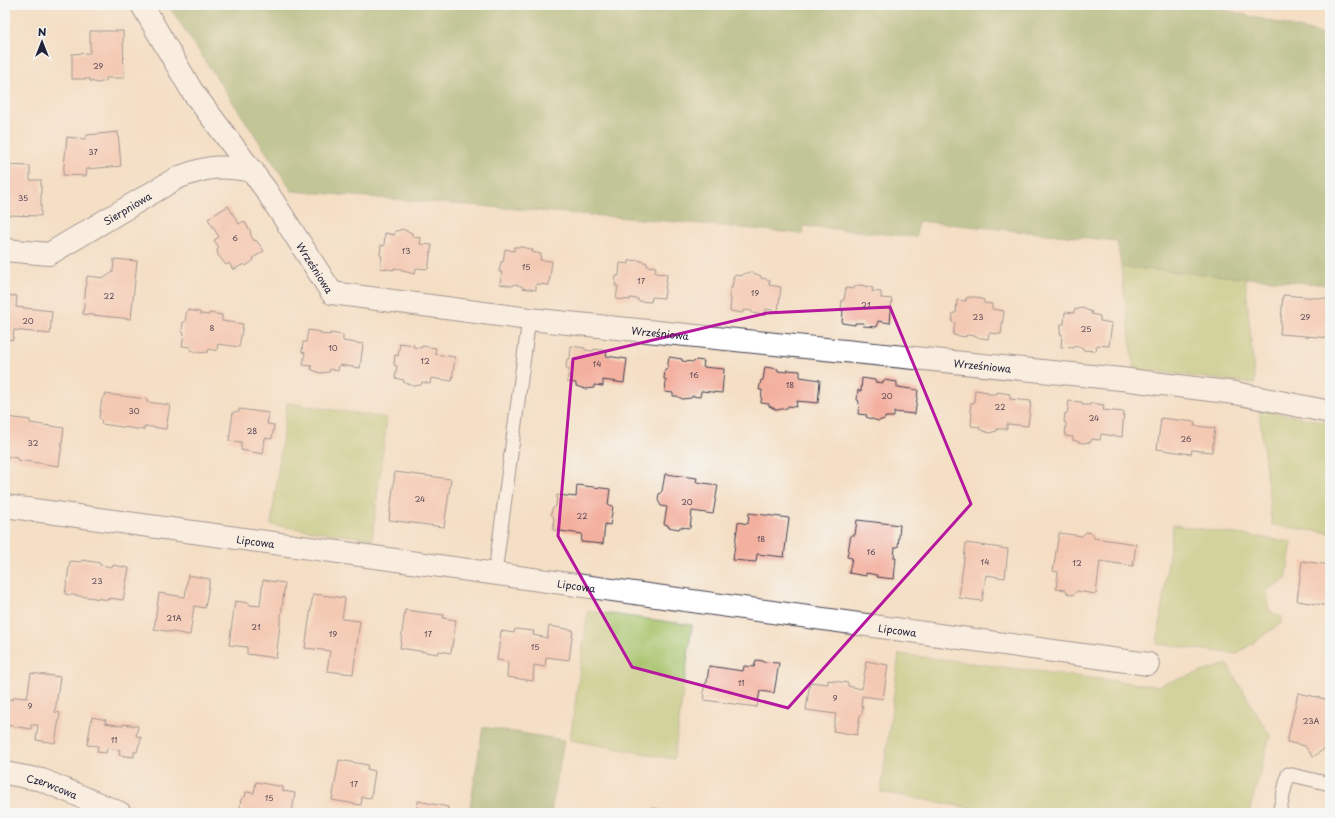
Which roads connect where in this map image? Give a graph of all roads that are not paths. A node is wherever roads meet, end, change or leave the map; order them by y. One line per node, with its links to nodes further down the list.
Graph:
1 (142, 5): 2 (street, Wrześniowa)
2 (253, 171): 3 (street, Sierpniowa); 4 (street, Wrześniowa)
3 (5, 250)
4 (529, 319): 5 (street, Wrześniowa); 7 (lane)
5 (1330, 412)
6 (5, 506): 7 (street, Lipcowa)
7 (495, 573): 8 (street, Lipcowa)
8 (1148, 664)
9 (5, 773): 11 (street, Czerwcowa)
10 (1330, 784): 12 (lane)
11 (120, 813)
12 (1279, 813)

